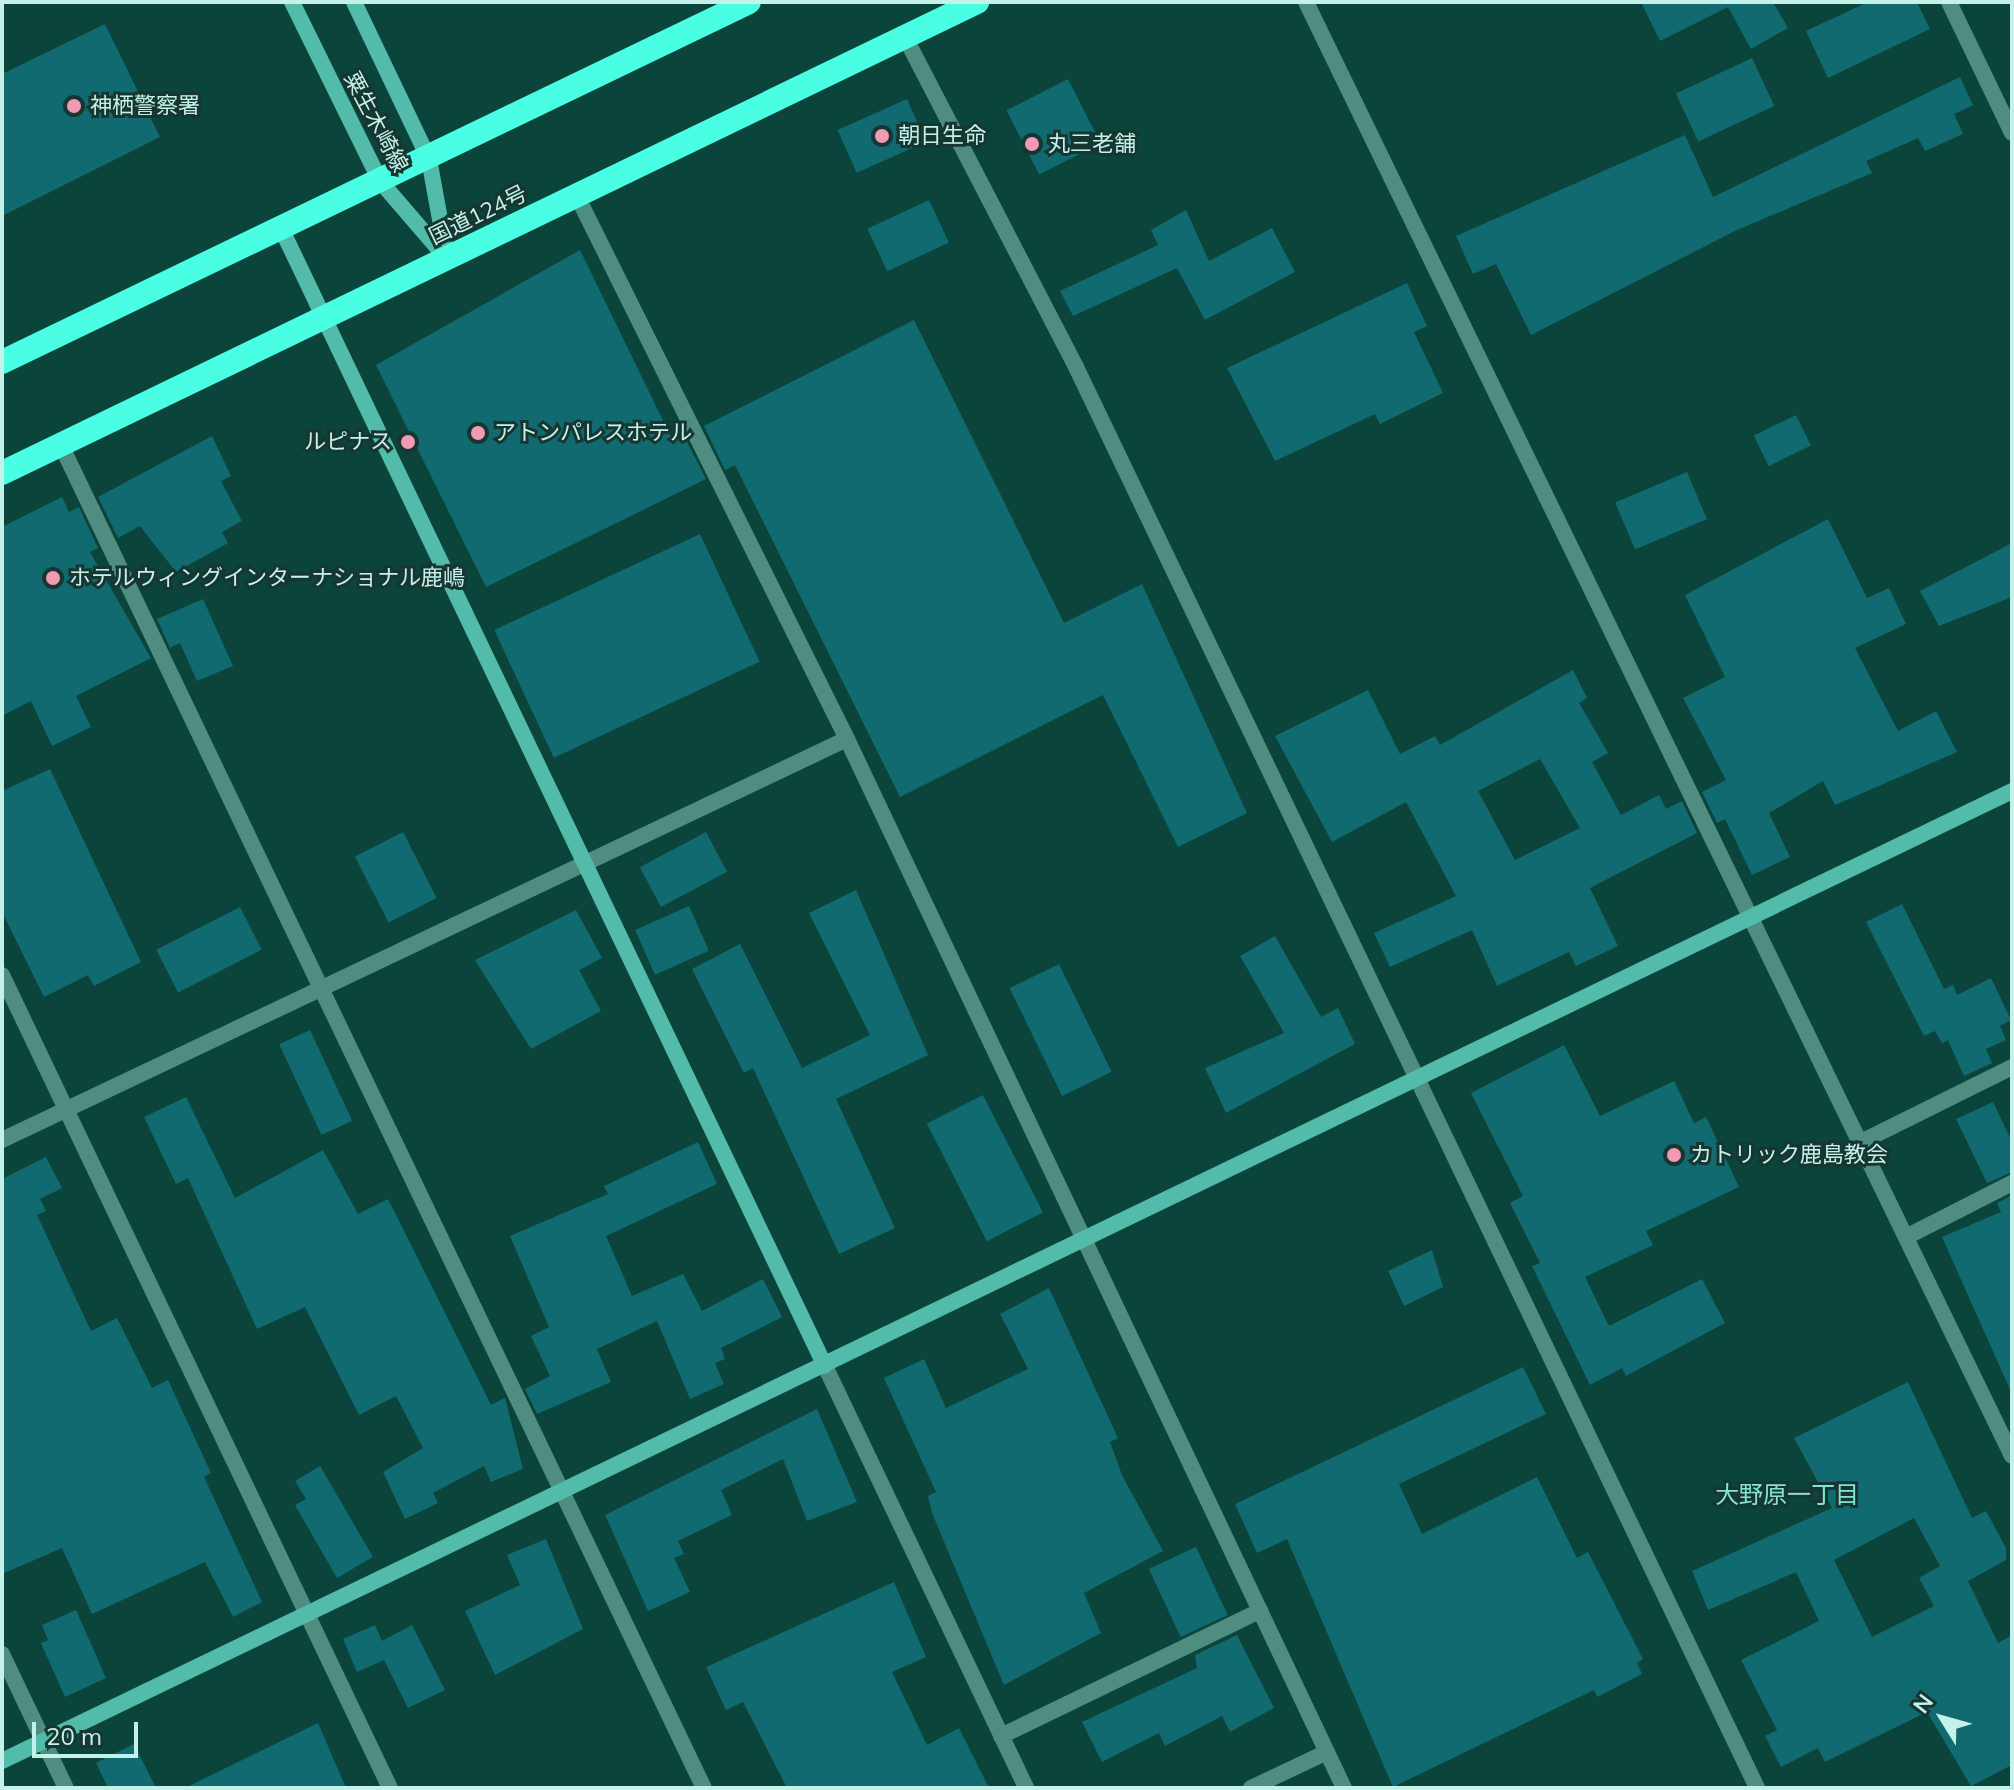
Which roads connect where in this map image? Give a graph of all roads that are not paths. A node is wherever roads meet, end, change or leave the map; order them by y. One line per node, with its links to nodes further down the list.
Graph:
1 (292, 2): 10 (street, 粟生木崎線)
2 (354, 2): 9 (street, 粟生木崎線)
3 (749, 2): 9 (highway)
4 (977, 2): 7 (highway, 国道124号)
5 (1306, 2): 21 (street)
6 (1949, 2): 8 (street)
7 (905, 37): 11 (highway, 国道124号); 25 (street)
8 (2012, 133)
9 (429, 159): 10 (highway); 13 (street, 粟生木崎線)
10 (380, 181): 12 (highway); 13 (street, 粟生木崎線)
11 (577, 196): 13 (highway, 国道124号); 18 (street)
12 (281, 228): 14 (street); 15 (highway)
13 (447, 259): 14 (highway, 国道124号)
14 (323, 319): 16 (highway, 国道124号); 20 (street)
15 (2, 362)
16 (61, 445): 17 (highway, 国道124号); 23 (street)
17 (2, 473)
18 (847, 739): 20 (street); 31 (street)
19 (2012, 791): 21 (street)
20 (579, 863): 23 (street); 32 (street)
21 (1752, 918): 25 (street); 28 (street)
22 (2, 975): 26 (street)
23 (324, 985): 26 (street); 34 (street)
24 (2012, 1067): 28 (street)
25 (1417, 1084): 31 (street); 48 (street)
26 (67, 1109): 27 (street); 36 (street)
27 (2, 1140)
28 (1861, 1142): 30 (street)
29 (2012, 1183): 30 (street)
30 (1906, 1237): 33 (street)
31 (1085, 1240): 32 (street); 35 (street)
32 (825, 1366): 34 (street); 38 (street)
33 (2012, 1456)
34 (565, 1491): 36 (street); 44 (street)
35 (1260, 1611): 38 (street); 40 (street)
36 (309, 1615): 39 (street); 43 (street)
37 (2, 1654): 39 (street)
38 (1001, 1736): 45 (street)
39 (43, 1741): 41 (street); 42 (street)
40 (1327, 1752): 46 (street); 47 (street)
41 (2, 1761)
42 (66, 1788)
43 (390, 1788)
44 (704, 1788)
45 (1026, 1788)
46 (1251, 1788)
47 (1344, 1788)
48 (1757, 1788)

